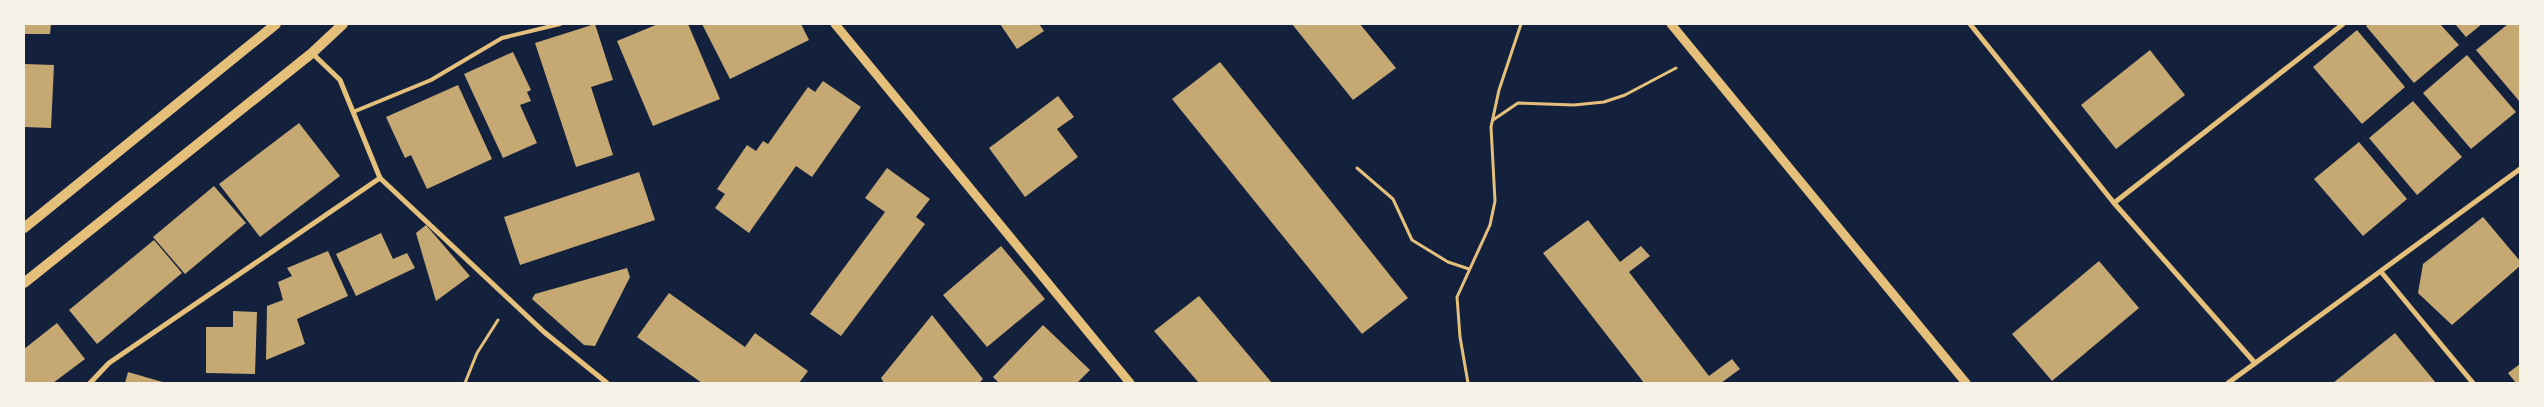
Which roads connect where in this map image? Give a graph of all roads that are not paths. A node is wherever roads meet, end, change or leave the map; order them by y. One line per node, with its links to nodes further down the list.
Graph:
1 (276, 24): 13 (main road)
2 (343, 24): 8 (main road)
3 (560, 24): 9 (lane)
4 (835, 24): 19 (street)
5 (1671, 24): 20 (street)
6 (1970, 24): 12 (street)
7 (2343, 24): 12 (street)
8 (312, 53): 9 (street); 15 (main road)
9 (353, 112): 11 (street)
10 (2520, 169): 14 (street)
11 (380, 178): 17 (street); 18 (street)
12 (2114, 203): 16 (street)
13 (24, 228)
14 (2382, 273): 16 (street); 22 (street)
15 (24, 283)
16 (2255, 363): 21 (street)
17 (90, 383)
18 (607, 383)
19 (1130, 383)
20 (1966, 383)
21 (2228, 383)
22 (2473, 383)

